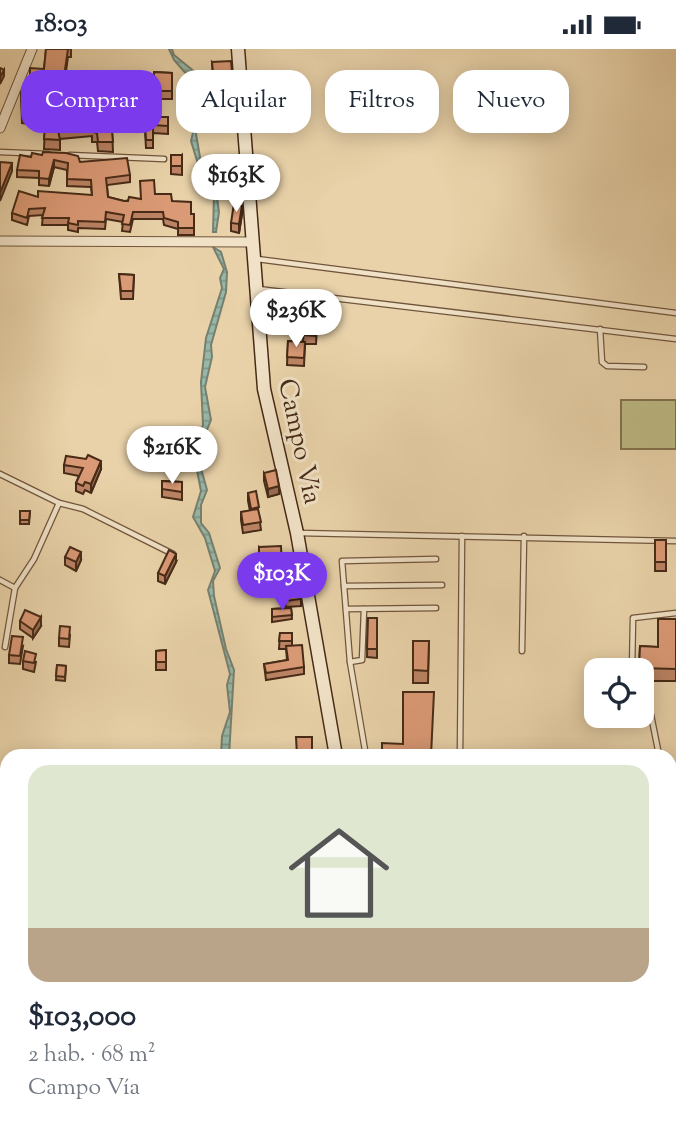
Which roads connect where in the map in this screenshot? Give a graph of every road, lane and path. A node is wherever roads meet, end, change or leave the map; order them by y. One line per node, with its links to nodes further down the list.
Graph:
1 (33, 49): 3 (street)
2 (238, 49): 9 (street, Campo Vía)
3 (0, 128)
4 (0, 152): 5 (lane)
5 (55, 154)
6 (68, 155): 7 (lane)
7 (164, 159)
8 (0, 241): 9 (street)
9 (253, 242): 10 (street, Campo Vía)
10 (254, 258): 11 (street, Campo Vía); 12 (lane)
11 (257, 289): 13 (lane); 18 (street, Campo Vía)
12 (676, 313)
13 (600, 329): 14 (lane); 15 (lane)
14 (676, 339)
15 (644, 367)
16 (0, 474): 17 (lane)
17 (59, 503): 22 (lane); 27 (lane)
18 (298, 533): 19 (lane); 37 (street, Campo Vía)
19 (462, 536): 20 (lane); 39 (lane)
20 (524, 537): 21 (lane); 33 (lane)
21 (676, 541)
22 (174, 555)
23 (436, 559): 26 (lane)
24 (0, 580): 27 (lane)
25 (442, 585): 26 (lane)
26 (344, 586): 29 (lane)
27 (15, 588): 32 (lane)
28 (436, 608): 30 (lane)
29 (346, 609): 30 (lane); 35 (lane)
30 (364, 609): 35 (lane)
31 (676, 613): 34 (lane)
32 (5, 647)
33 (522, 651)
34 (632, 658)
35 (350, 662): 38 (lane)
36 (653, 728): 40 (lane)
37 (335, 749)
38 (365, 749)
39 (460, 749)
40 (658, 749)

